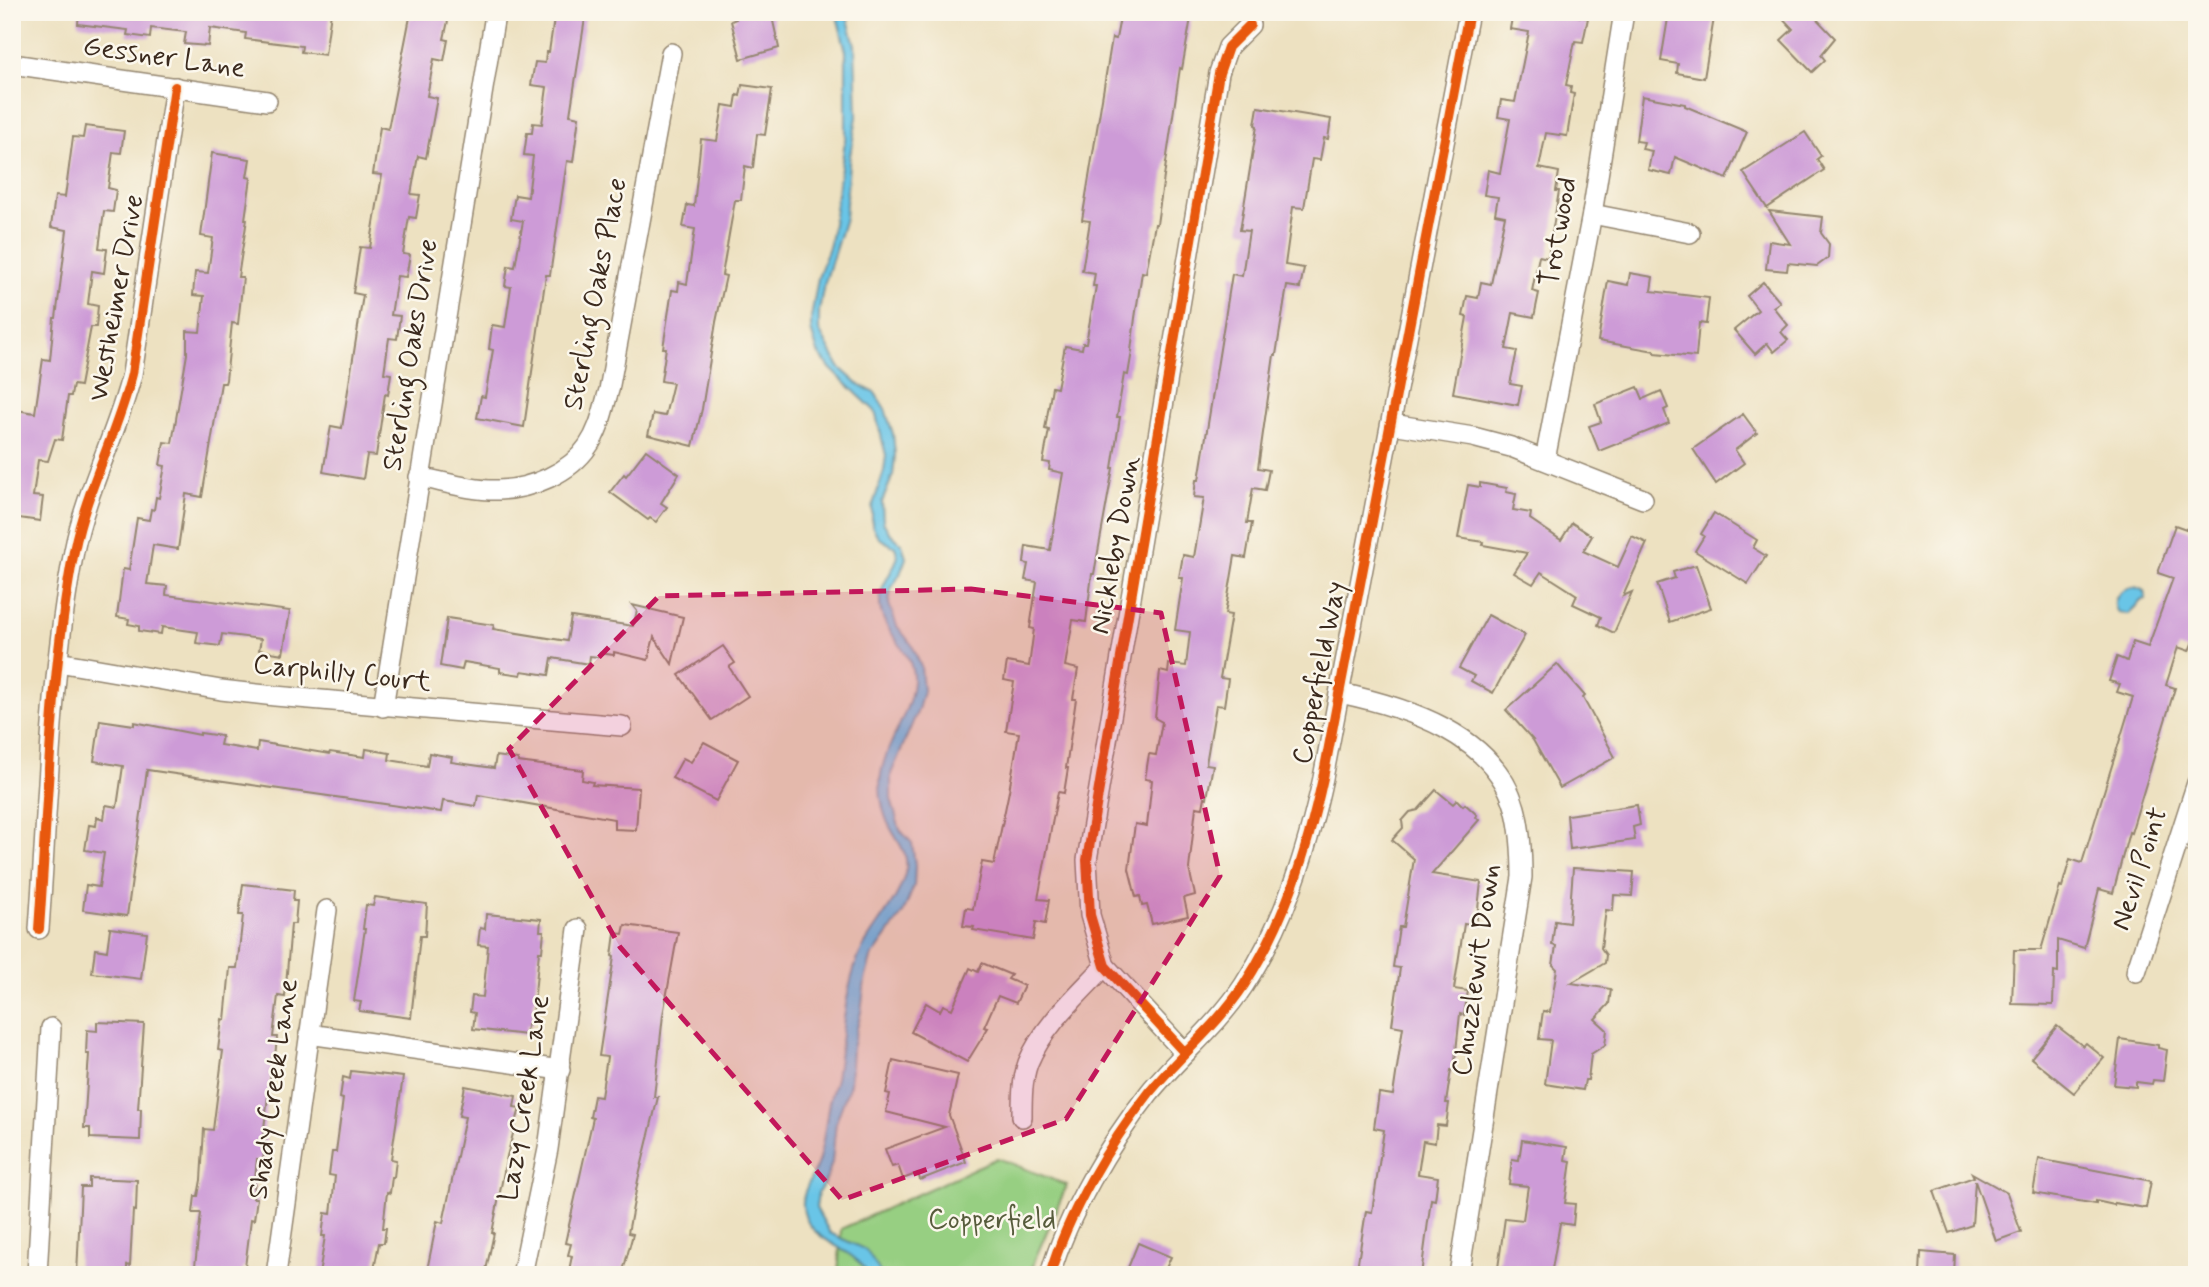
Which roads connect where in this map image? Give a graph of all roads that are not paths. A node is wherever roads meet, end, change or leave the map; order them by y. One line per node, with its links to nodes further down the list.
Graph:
1 (497, 12): 13 (street, Sterling Oaks Drive)
2 (1469, 12): 11 (street, Copperfield Way)
3 (1625, 12): 9 (street, Trotwood)
4 (1250, 25): 23 (street, Nickleby Down)
5 (671, 53): 13 (street, Sterling Oaks Place)
6 (12, 64): 7 (street, Gessner Lane)
7 (175, 87): 8 (street, Gessner Lane); 15 (street, Westheimer Drive)
8 (267, 101)
9 (1592, 214): 10 (street); 12 (street, Trotwood)
10 (1690, 233)
11 (1392, 424): 12 (street); 16 (street, Copperfield Way)
12 (1545, 460): 14 (street)
13 (419, 477): 17 (street, Sterling Oaks Drive)
14 (1643, 499)
15 (58, 662): 17 (street, Carphilly Court); 21 (street, Westheimer Drive)
16 (1340, 693): 27 (street, Copperfield Way); 34 (street, Chuzzlewit Down)
17 (383, 707): 18 (street, Carphilly Court)
18 (622, 726)
19 (2197, 783): 24 (street, Nevil Point)
20 (327, 910): 26 (street, Shady Creek Lane)
21 (39, 929)
22 (578, 929): 28 (street, Lazy Creek Lane)
23 (1105, 966): 27 (street, Nickleby Down); 29 (street)
24 (2136, 972)
25 (51, 1028): 30 (street)
26 (309, 1034): 28 (street); 31 (street, Shady Creek Lane)
27 (1185, 1053): 33 (street, Copperfield Way)
28 (560, 1070): 32 (street, Lazy Creek Lane)
29 (1022, 1117)
30 (37, 1275)
31 (276, 1275)
32 (522, 1275)
33 (1050, 1275)
34 (1459, 1275)

